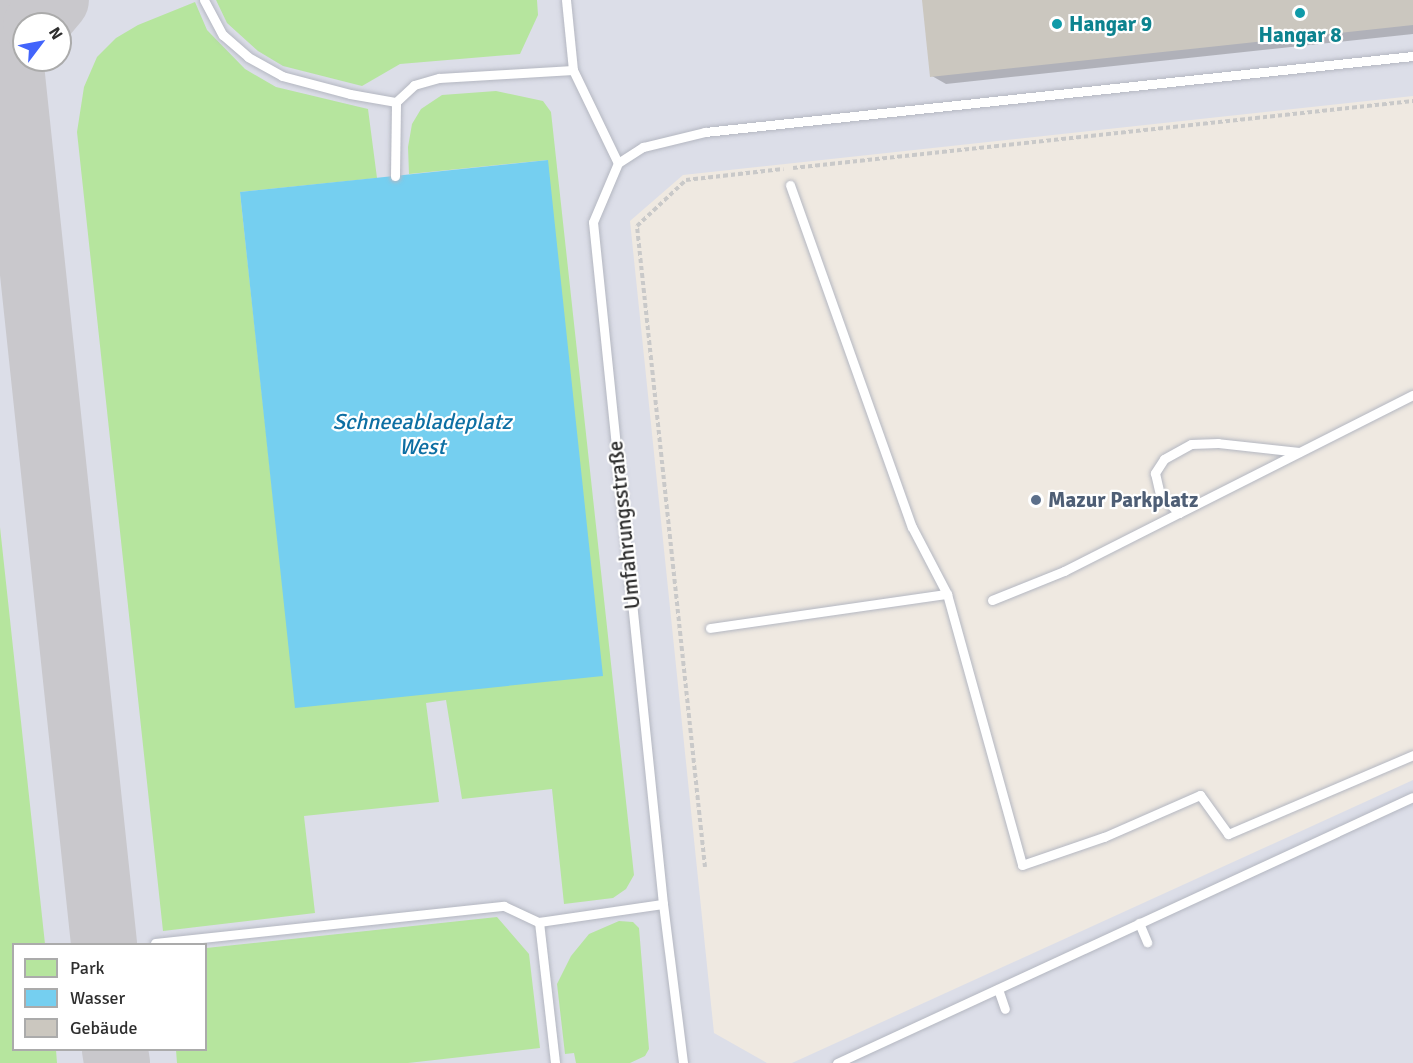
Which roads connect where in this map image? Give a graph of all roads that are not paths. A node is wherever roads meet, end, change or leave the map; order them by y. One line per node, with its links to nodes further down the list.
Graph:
1 (204, 0): 5 (lane)
2 (566, 0): 4 (lane)
3 (1413, 56): 6 (lane)
4 (573, 70): 5 (lane); 6 (lane)
5 (396, 102): 7 (lane)
6 (618, 163): 17 (lane, Umfahrungsstraße)
7 (394, 176)
8 (790, 185): 12 (lane)
9 (1413, 395): 10 (lane)
10 (1299, 452): 11 (lane); 11 (lane)
11 (1179, 513): 13 (lane)
12 (947, 594): 14 (lane); 15 (lane)
13 (992, 600)
14 (710, 628)
15 (1413, 755)
16 (1413, 797): 19 (lane)
17 (663, 904): 18 (lane); 25 (lane, Umfahrungsstraße)
18 (539, 922): 21 (lane); 24 (lane)
19 (1139, 924): 20 (lane); 22 (lane)
20 (1147, 942)
21 (155, 943)
22 (998, 989): 23 (lane); 26 (lane)
23 (1005, 1009)
24 (555, 1063)
25 (683, 1063)
26 (837, 1063)

